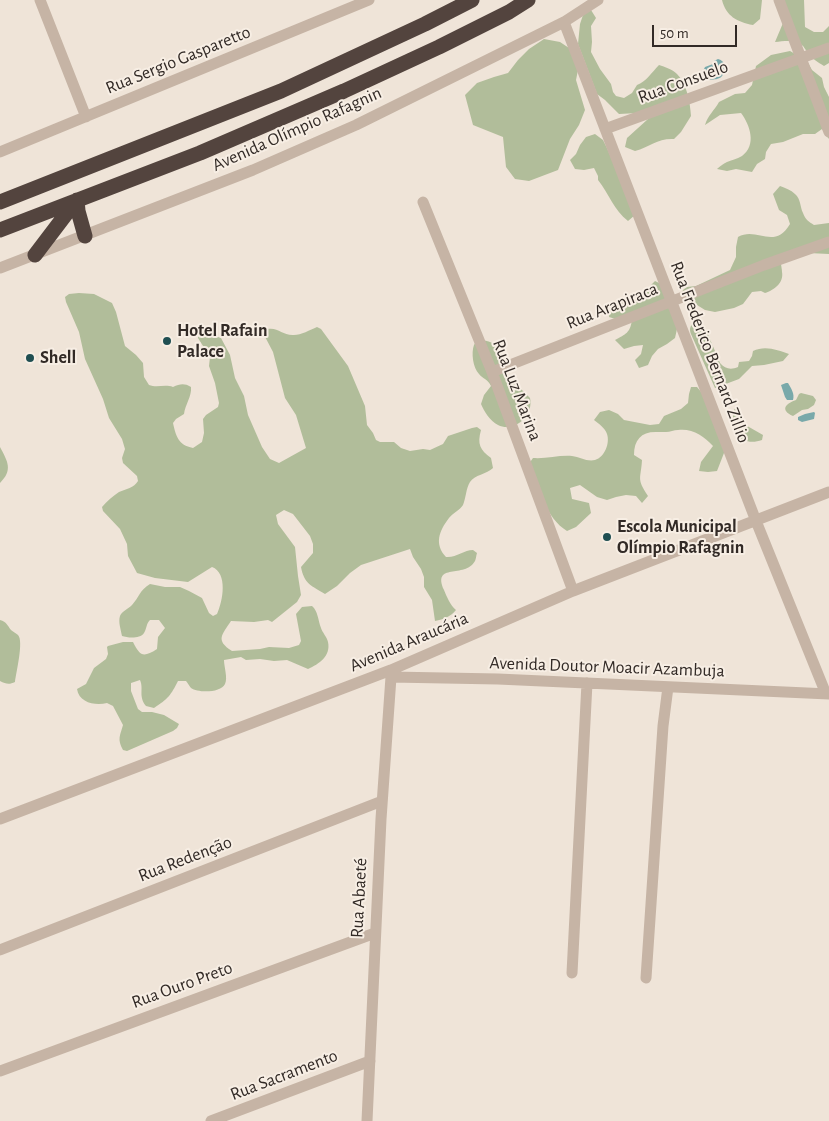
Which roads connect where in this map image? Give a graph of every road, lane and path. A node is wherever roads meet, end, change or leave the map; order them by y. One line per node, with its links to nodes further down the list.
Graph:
1 (40, 0): 10 (street)
2 (369, 0): 10 (street, Rua Sergio Gasparetto)
3 (472, 0): 15 (highway)
4 (528, 0): 14 (highway)
5 (598, 0): 7 (street, Avenida Olímpio Rafagnin)
6 (779, 0): 9 (street)
7 (564, 22): 11 (street, Rua Frederico Bernard Zillio); 18 (street, Avenida Olímpio Rafagnin)
8 (829, 48): 9 (street, Rua Consuelo)
9 (800, 58): 11 (street, Rua Consuelo); 12 (street)
10 (86, 117): 13 (street, Rua Sergio Gasparetto)
11 (605, 129): 22 (street, Rua Frederico Bernard Zillio)
12 (829, 132)
13 (0, 152)
14 (77, 200): 17 (highway); 18 (highway); 20 (highway)
15 (0, 202)
16 (423, 202): 23 (street, Rua Luz Marina)
17 (0, 230)
18 (85, 236): 20 (street, Avenida Olímpio Rafagnin)
19 (829, 242): 22 (street, Rua Arapiraca)
20 (35, 255): 21 (street, Avenida Olímpio Rafagnin)
21 (0, 268)
22 (672, 301): 23 (street, Rua Arapiraca); 25 (street, Rua Frederico Bernard Zillio)
23 (492, 372): 26 (street, Rua Luz Marina)
24 (829, 492): 25 (street, Avenida Araucária)
25 (756, 520): 26 (street, Avenida Araucária); 30 (street, Rua Frederico Bernard Zillio)
26 (573, 591): 27 (street, Avenida Araucária)
27 (392, 674): 28 (street, Avenida Doutor Moacir Azambuja); 31 (street, Rua Abaeté); 32 (street, Avenida Araucária)
28 (587, 683): 29 (street, Avenida Doutor Moacir Azambuja); 35 (street)
29 (668, 687): 30 (street, Avenida Doutor Moacir Azambuja); 36 (street)
30 (828, 694)
31 (382, 801): 33 (street, Rua Abaeté); 34 (street, Rua Redenção)
32 (0, 819)
33 (375, 933): 37 (street, Rua Abaeté); 38 (street, Rua Ouro Preto)
34 (0, 950)
35 (572, 973)
36 (646, 978)
37 (370, 1061): 39 (street, Rua Sacramento); 40 (street, Rua Abaeté)
38 (0, 1071)
39 (212, 1121)
40 (367, 1121)

